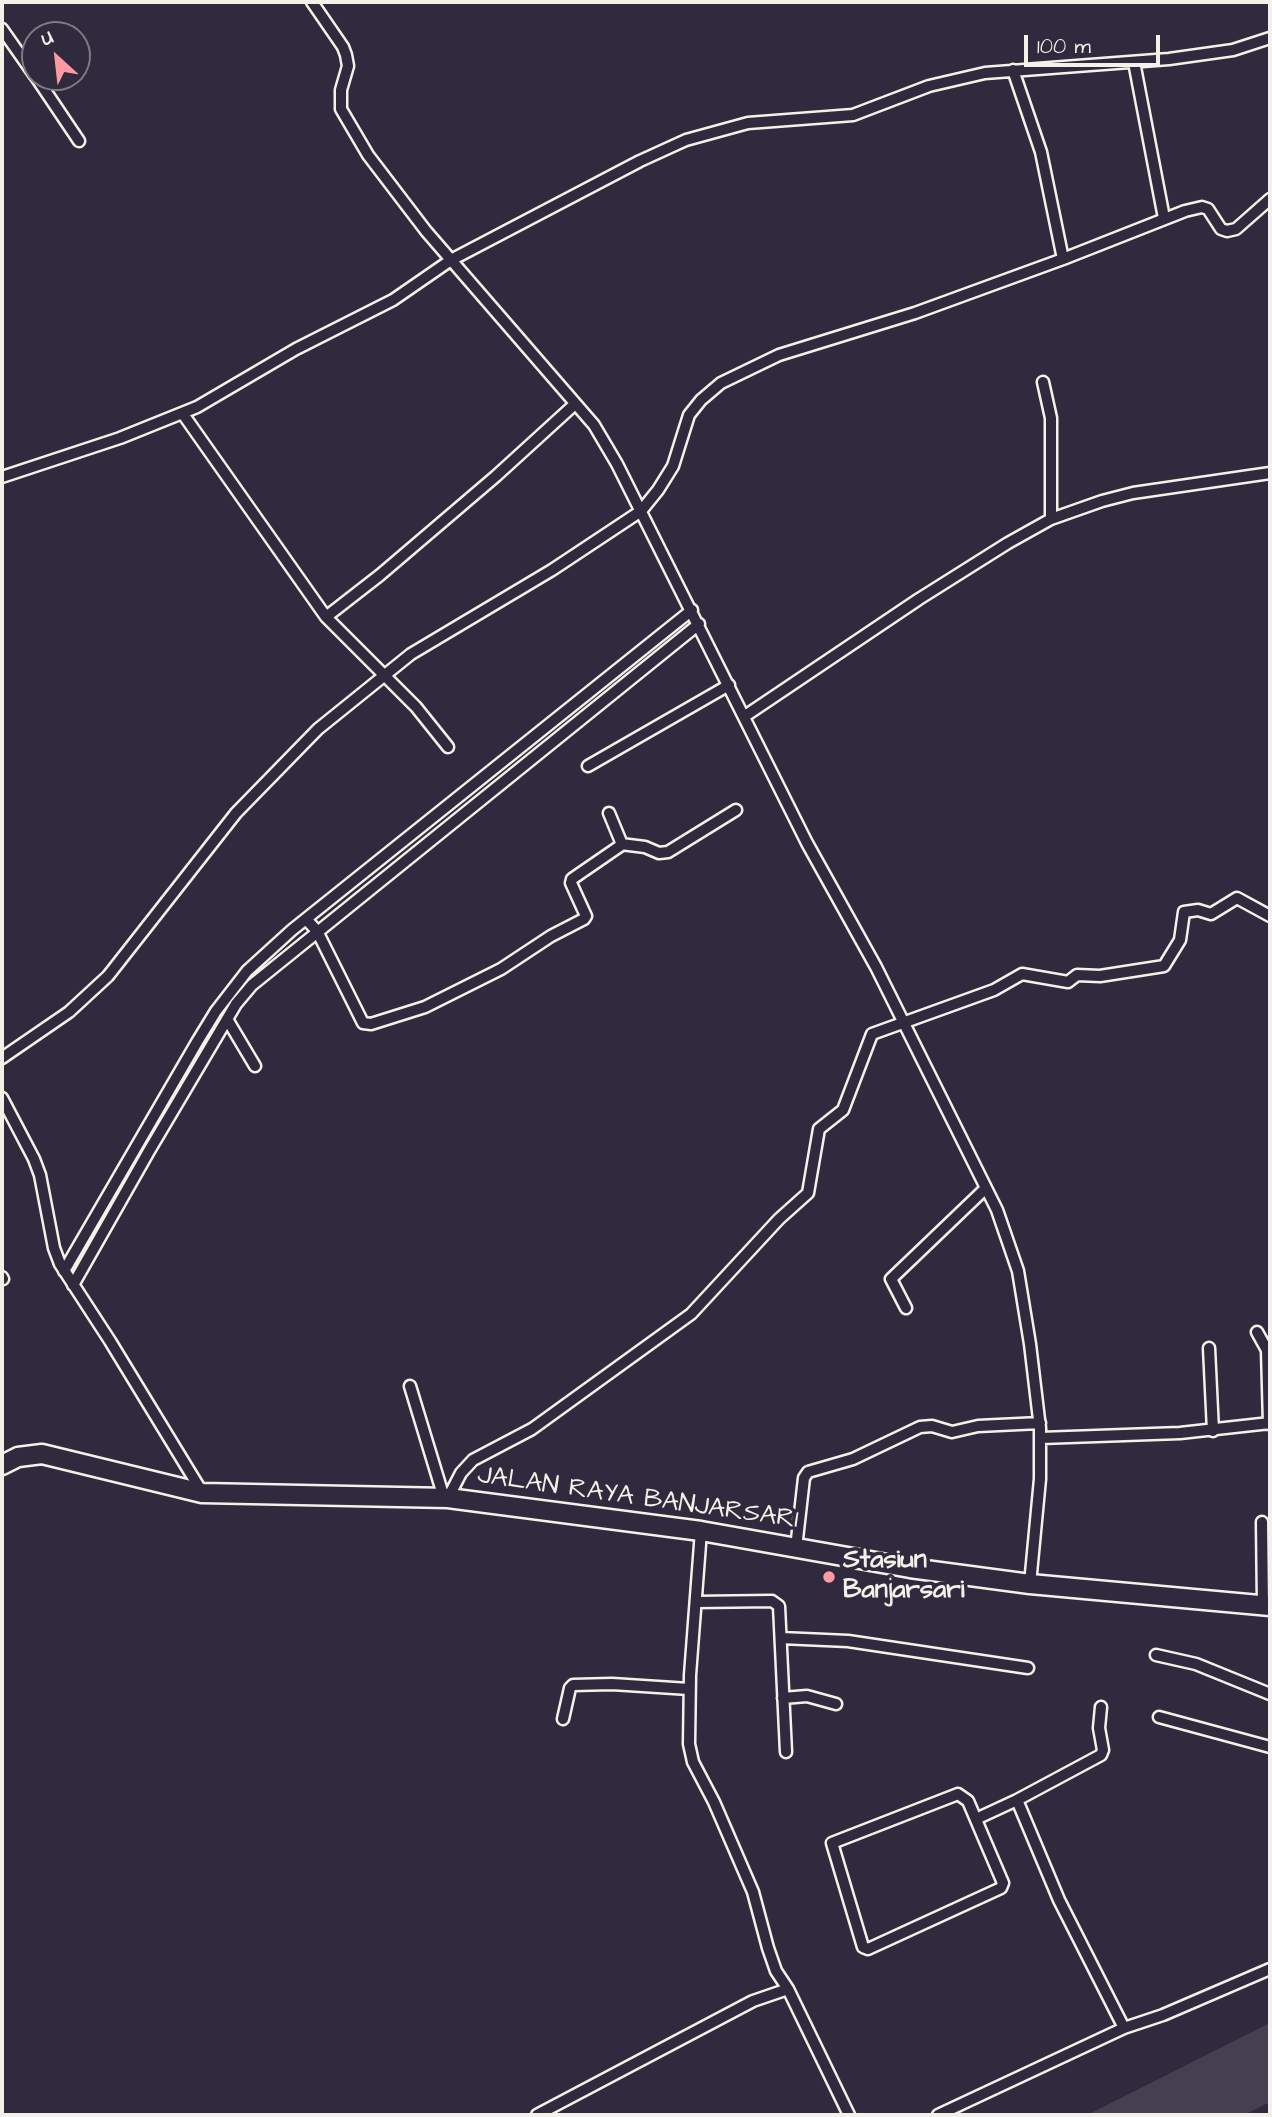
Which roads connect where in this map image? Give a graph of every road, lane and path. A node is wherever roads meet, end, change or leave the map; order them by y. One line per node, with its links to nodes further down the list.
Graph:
1 (312, 2): 12 (street)
2 (2, 29): 4 (street)
3 (1270, 38): 5 (street)
4 (21, 55)
5 (1134, 62): 6 (street); 10 (street)
6 (1013, 70): 11 (street); 12 (street)
7 (46, 91): 8 (street)
8 (79, 141)
9 (1270, 199): 10 (street)
10 (1164, 218): 11 (street)
11 (1063, 259): 18 (street)
12 (451, 260): 14 (street); 15 (street)
13 (1043, 382): 19 (street)
14 (575, 404): 18 (street); 21 (street)
15 (183, 414): 17 (street); 21 (street)
16 (1270, 473): 19 (street)
17 (2, 477)
18 (640, 511): 20 (street); 23 (street)
19 (1051, 519): 26 (street)
20 (692, 610): 22 (street); 25 (street)
21 (326, 617): 23 (street)
22 (699, 624): 24 (street); 25 (street)
23 (384, 673): 27 (street); 40 (street)
24 (729, 685): 26 (street); 28 (street)
25 (590, 702): 29 (street); 29 (street)
26 (745, 716): 39 (street)
27 (448, 747)
28 (587, 766)
29 (480, 791): 33 (street); 33 (street)
30 (736, 810): 32 (street)
31 (610, 813): 32 (street)
32 (621, 844): 35 (street)
33 (378, 872): 35 (street); 35 (street)
34 (1270, 916): 39 (street)
35 (311, 924): 36 (street); 36 (street)
36 (277, 953): 37 (street); 37 (street)
37 (232, 1001): 38 (street); 42 (street)
38 (227, 1018): 41 (street); 42 (street)
39 (903, 1023): 44 (street); 56 (street)
40 (2, 1058)
41 (255, 1066)
42 (181, 1084): 45 (street); 45 (street)
43 (2, 1098): 45 (street)
44 (986, 1188): 46 (street); 50 (street)
45 (69, 1277): 55 (street)
46 (906, 1308)
47 (1257, 1332): 51 (street)
48 (1209, 1348): 52 (street)
49 (410, 1386): 56 (street)
50 (1040, 1423): 53 (street); 59 (street)
51 (1269, 1423): 52 (street)
52 (1213, 1431): 53 (street)
53 (1041, 1438): 60 (street)
54 (2, 1465): 55 (highway, JALAN RAYA BANJARSARI)
55 (202, 1493): 56 (highway, JALAN RAYA BANJARSARI)
56 (446, 1498): 58 (highway, JALAN RAYA BANJARSARI)
57 (1262, 1522): 62 (street)
58 (701, 1531): 59 (highway, JALAN RAYA BANJARSARI); 61 (street)
59 (796, 1548): 60 (highway, JALAN RAYA BANJARSARI)
60 (1030, 1584): 62 (highway, JALAN RAYA BANJARSARI)
61 (696, 1602): 63 (street); 66 (street)
62 (1267, 1606)
63 (781, 1636): 65 (street); 68 (street)
64 (1156, 1655): 67 (street)
65 (1027, 1668)
66 (689, 1689): 72 (street); 78 (street)
67 (1270, 1694)
68 (783, 1698): 69 (street); 74 (street)
69 (836, 1704)
70 (1101, 1707): 75 (street)
71 (1159, 1717): 73 (street)
72 (563, 1719)
73 (1270, 1747)
74 (786, 1752)
75 (1017, 1800): 76 (street); 79 (street)
76 (976, 1819): 76 (street)
77 (1270, 1969): 79 (street)
78 (788, 1989): 80 (street); 81 (street)
79 (1124, 2028): 82 (street)
80 (537, 2115)
81 (849, 2115)
82 (938, 2115)

